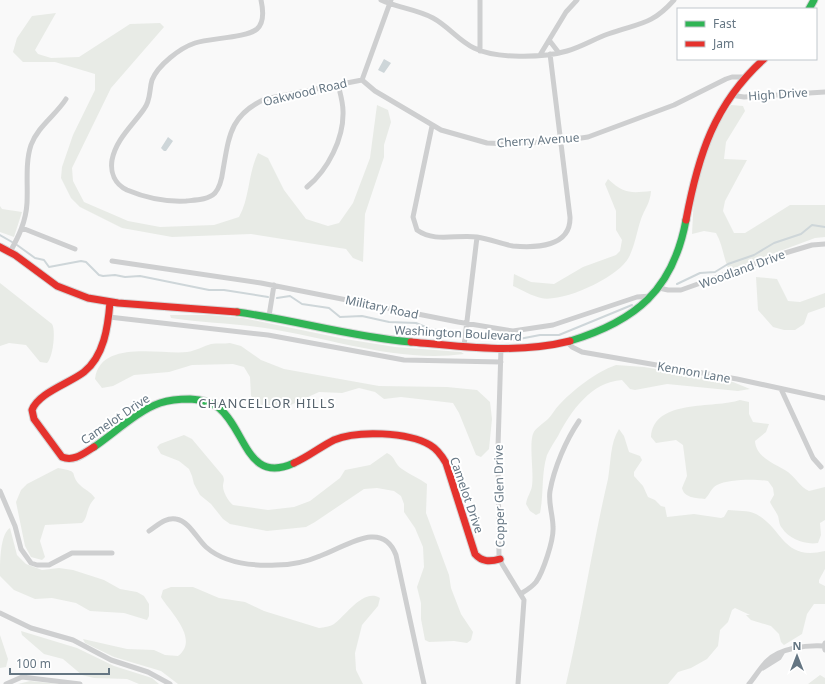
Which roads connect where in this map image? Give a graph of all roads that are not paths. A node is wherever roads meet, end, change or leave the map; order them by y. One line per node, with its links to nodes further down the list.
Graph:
1 (261, 0): 15 (street, Oakwood Road)
2 (381, 0): 6 (street)
3 (480, 0): 8 (street)
4 (577, 0): 7 (street)
5 (674, 0): 9 (street)
6 (390, 2): 8 (street); 14 (street, Oakwood Road)
7 (549, 40): 9 (street); 11 (street)
8 (480, 51): 11 (street)
9 (559, 53): 10 (street)
10 (550, 54): 11 (street); 20 (street)
11 (540, 55)
12 (763, 60): 13 (street, Washington Boulevard)
13 (742, 78): 17 (street, Washington Boulevard); 20 (street, Cherry Avenue)
14 (362, 80): 15 (street, Oakwood Road); 19 (street, Cherry Avenue)
15 (338, 84): 21 (street)
16 (825, 92): 17 (street, High Drive)
17 (730, 95): 30 (street, Washington Boulevard)
18 (66, 99): 22 (street)
19 (432, 126): 20 (street, Cherry Avenue); 23 (street)
20 (561, 141): 23 (street)
21 (307, 187)
22 (22, 228): 26 (street); 27 (street)
23 (477, 237): 35 (street)
24 (825, 244): 30 (street, Woodland Drive)
25 (0, 247): 27 (street, Washington Boulevard)
26 (75, 249)
27 (10, 252): 32 (street, Washington Boulevard)
28 (112, 261): 29 (street, Military Road)
29 (274, 285): 33 (street); 35 (street, Military Road)
30 (659, 288): 31 (street, Washington Boulevard)
31 (652, 296): 35 (street, Military Road); 36 (street, Washington Boulevard)
32 (110, 302): 33 (street, Washington Boulevard); 34 (street, Camelot Drive)
33 (269, 316): 37 (street, Washington Boulevard)
34 (109, 317): 39 (street); 47 (street, Camelot Drive)
35 (466, 324): 37 (street)
36 (566, 342): 38 (street, Washington Boulevard); 40 (street, Kennon Lane)
37 (464, 346): 38 (street, Washington Boulevard)
38 (501, 348): 39 (street, Copper Glen Drive)
39 (501, 362): 47 (street, Copper Glen Drive)
40 (781, 389): 41 (street, Kennon Lane); 43 (street)
41 (825, 398)
42 (579, 421): 48 (street)
43 (822, 467)
44 (0, 491): 46 (street)
45 (149, 531): 54 (street)
46 (112, 554)
47 (500, 559): 48 (street, Copper Glen Drive)
48 (522, 593): 55 (street)
49 (0, 613): 53 (street)
50 (825, 646): 56 (street)
51 (6, 684): 52 (street)
52 (80, 684)
53 (170, 684)
54 (424, 684)
55 (518, 684)
56 (749, 684)

